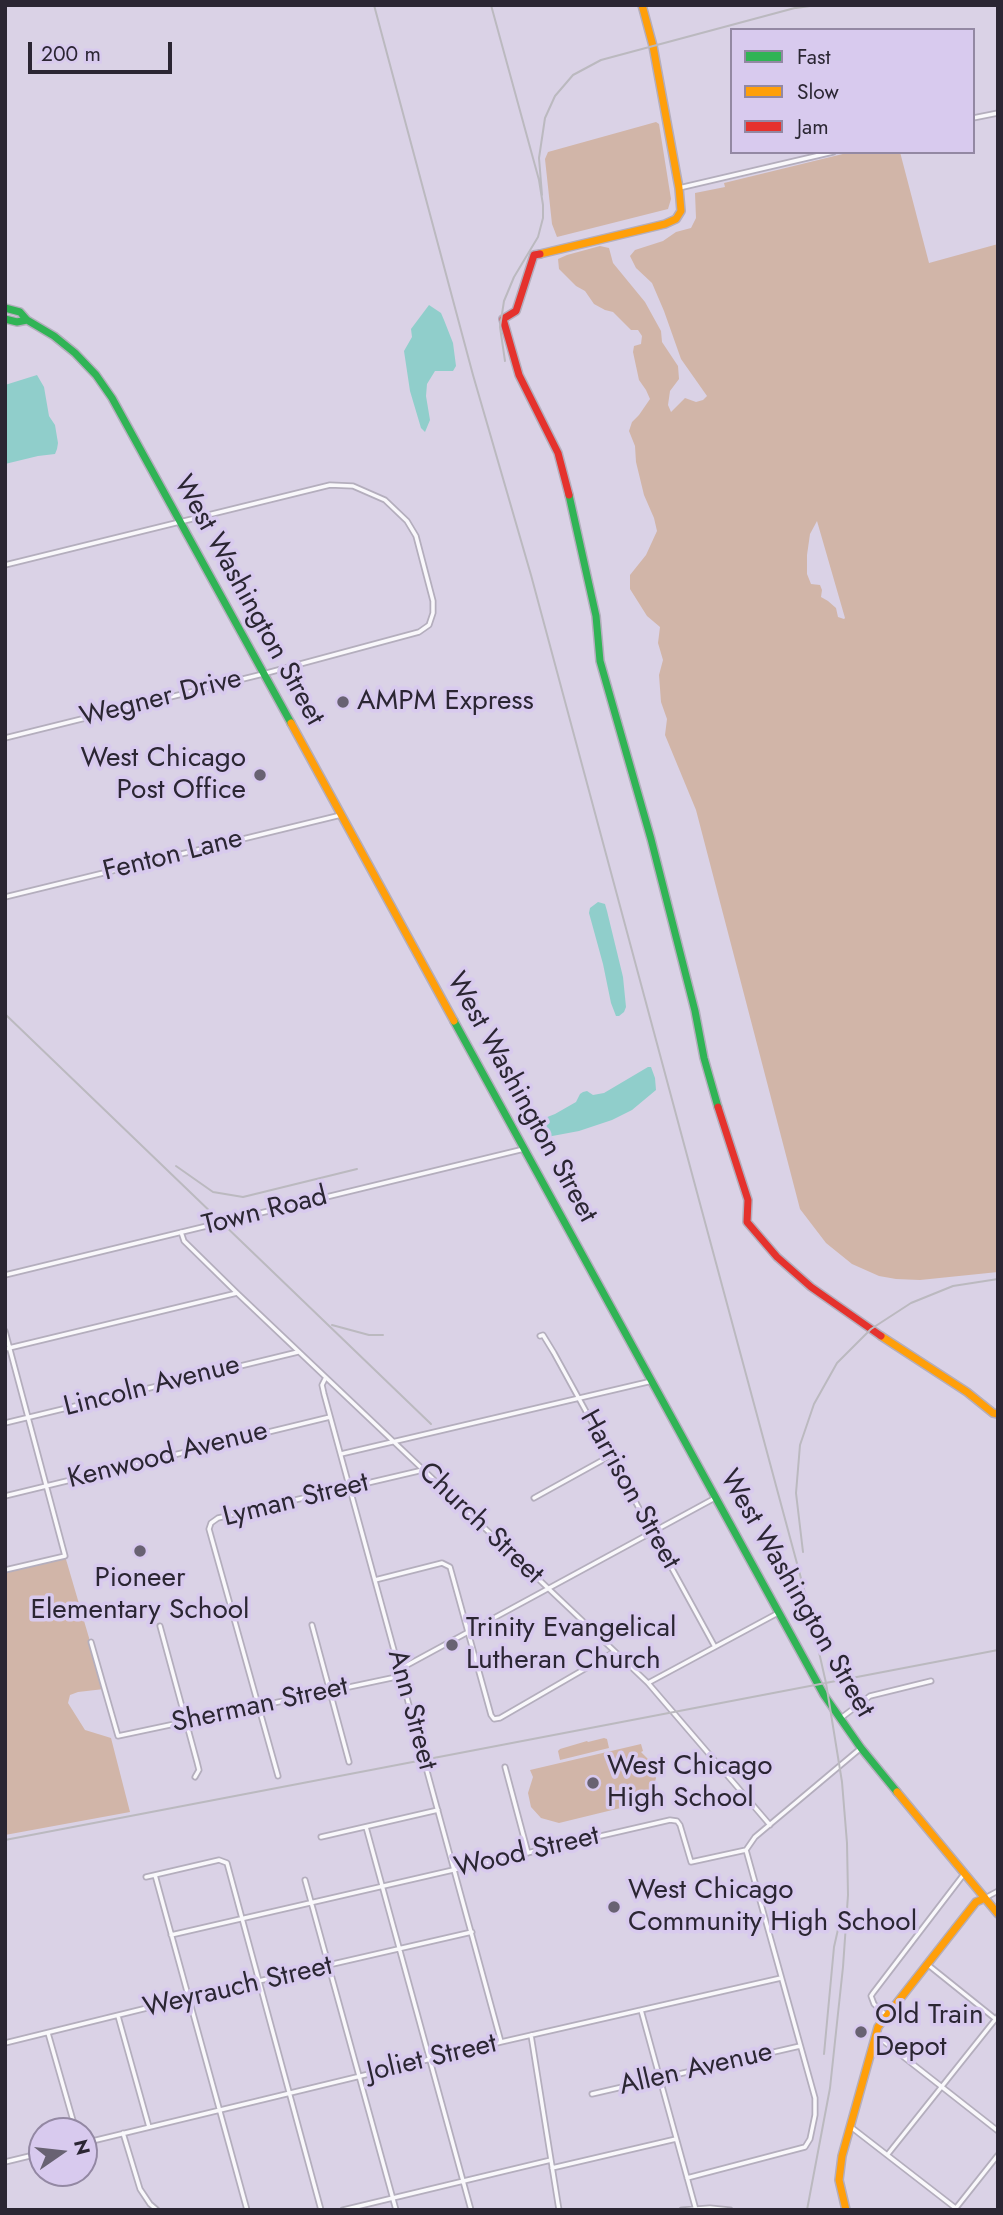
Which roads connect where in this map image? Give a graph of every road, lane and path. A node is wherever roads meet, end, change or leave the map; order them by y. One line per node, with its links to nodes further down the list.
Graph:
1 (642, 5): 5 (street)
2 (998, 113): 3 (street)
3 (975, 118)
4 (824, 154): 5 (street)
5 (679, 188): 26 (street)
6 (5, 308): 8 (street, West Washington Street)
7 (5, 319): 8 (street, West Washington Street)
8 (27, 320): 9 (street, West Washington Street)
9 (180, 522): 10 (street); 11 (street, West Washington Street); 11 (street, Wegner Drive)
10 (5, 565)
11 (264, 674): 12 (street, Wegner Drive); 13 (street, West Washington Street)
12 (5, 738)
13 (341, 815): 14 (street, Fenton Lane); 15 (street, West Washington Street)
14 (5, 897)
15 (524, 1149): 16 (street, Town Road); 24 (street, West Washington Street)
16 (181, 1232): 17 (street, Town Road); 18 (street, Church Street)
17 (5, 1275)
18 (237, 1293): 21 (street); 22 (street, Church Street)
19 (5, 1331): 21 (street)
20 (540, 1335): 25 (street, Harrison Street)
21 (8, 1349): 27 (street)
22 (298, 1352): 23 (street, Church Street); 27 (street, Lincoln Avenue)
23 (325, 1378): 28 (street, Ann Street); 30 (street, Church Street)
24 (652, 1381): 25 (street); 38 (street, West Washington Street)
25 (579, 1398): 30 (street); 32 (street, Harrison Street)
26 (998, 1414)
27 (29, 1417): 29 (street, Lincoln Avenue); 34 (street)
28 (330, 1417): 31 (street, Ann Street); 34 (street, Kenwood Avenue)
29 (5, 1423)
30 (394, 1443): 31 (street); 33 (street, Church Street)
31 (341, 1454): 35 (street, Ann Street)
32 (610, 1455): 37 (street); 39 (street, Harrison Street)
33 (423, 1470): 35 (street, Lyman Street); 42 (street, Church Street)
34 (47, 1486): 36 (street, Kenwood Avenue); 40 (street)
35 (350, 1488): 41 (street, Ann Street); 55 (street, Lyman Street)
36 (5, 1496)
37 (534, 1498)
38 (715, 1498): 39 (street); 43 (street, West Washington Street)
39 (652, 1532): 42 (street); 48 (street, Harrison Street)
40 (5, 1570)
41 (375, 1580): 46 (street); 50 (street, Ann Street)
42 (548, 1589): 46 (street); 49 (street, Church Street)
43 (778, 1613): 48 (street); 56 (street, West Washington Street)
44 (312, 1625): 54 (street)
45 (160, 1626): 57 (street)
46 (468, 1633): 49 (street); 50 (street)
47 (91, 1642): 57 (street, Sherman Street)
48 (715, 1647): 53 (street)
49 (614, 1652): 53 (street, Church Street)
50 (400, 1669): 51 (street, Ann Street)
51 (401, 1676): 54 (street, Sherman Street); 63 (street, Ann Street)
52 (931, 1681): 56 (street)
53 (648, 1684): 64 (street, Church Street)
54 (329, 1691): 55 (street, Sherman Street); 59 (street)
55 (259, 1706): 57 (street, Sherman Street); 61 (street)
56 (841, 1718): 58 (street, West Washington Street)
57 (187, 1722): 62 (street)
58 (861, 1748): 64 (street); 70 (street, West Washington Street)
59 (349, 1762)
60 (505, 1767): 68 (street)
61 (278, 1776)
62 (195, 1777)
63 (438, 1811): 65 (street); 69 (street, Ann Street)
64 (770, 1825): 67 (street)
65 (366, 1827): 66 (street); 74 (street)
66 (321, 1838)
67 (746, 1850): 68 (street, Wood Street); 85 (street)
68 (528, 1853): 69 (street, Wood Street)
69 (454, 1870): 74 (street, Wood Street); 80 (street, Ann Street)
70 (965, 1874): 76 (street, West Washington Street); 90 (street)
71 (155, 1875): 72 (street); 79 (street); 81 (street)
72 (146, 1877)
73 (305, 1880): 77 (street)
74 (382, 1887): 77 (street, Wood Street); 82 (street)
75 (998, 1891): 76 (street)
76 (985, 1898): 78 (street, West Washington Street); 83 (street)
77 (313, 1902): 79 (street, Wood Street); 84 (street)
78 (998, 1914)
79 (242, 1920): 81 (street, Wood Street); 86 (street)
80 (471, 1932): 82 (street, Weyrauch Street); 95 (street, Ann Street)
81 (171, 1936): 87 (street)
82 (400, 1950): 84 (street, Weyrauch Street); 98 (street)
83 (927, 1964): 90 (street); 91 (street)
84 (329, 1966): 86 (street, Weyrauch Street); 99 (street)
85 (781, 1978): 88 (street, Joliet Street); 97 (street)
86 (259, 1982): 87 (street, Weyrauch Street); 102 (street)
87 (188, 1999): 89 (street, Weyrauch Street); 104 (street)
88 (641, 2010): 94 (street, Joliet Street); 100 (street)
89 (118, 2016): 92 (street, Weyrauch Street); 106 (street)
90 (887, 2016): 93 (street)
91 (997, 2018): 101 (street)
92 (48, 2033): 96 (street, Weyrauch Street); 105 (street)
93 (875, 2034): 101 (street); 107 (street)
94 (531, 2035): 95 (street, Joliet Street); 115 (street)
95 (501, 2042): 98 (street, Joliet Street)
96 (5, 2043)
97 (800, 2046): 100 (street, Allen Avenue); 118 (street)
98 (429, 2059): 99 (street, Joliet Street); 119 (street)
99 (359, 2076): 102 (street, Joliet Street); 120 (street)
100 (660, 2078): 103 (street, Allen Avenue); 110 (street)
101 (942, 2087): 108 (street); 112 (street)
102 (289, 2093): 104 (street, Joliet Street); 125 (street)
103 (592, 2094)
104 (219, 2110): 106 (street, Joliet Street); 124 (street)
105 (72, 2117)
106 (149, 2127): 109 (street, Joliet Street)
107 (851, 2127): 112 (street); 132 (street)
108 (998, 2131)
109 (124, 2133): 111 (street, Joliet Street); 123 (street)
110 (676, 2139): 117 (street); 118 (street)
111 (98, 2140)
112 (888, 2154): 122 (street)
113 (998, 2155): 122 (street)
114 (28, 2156): 116 (street)
115 (551, 2160): 117 (street); 119 (street)
116 (5, 2162)
117 (552, 2168): 129 (street)
118 (687, 2178): 121 (street)
119 (463, 2181): 120 (street); 128 (street)
120 (393, 2198): 126 (street); 127 (street)
121 (696, 2209): 130 (street); 131 (street)
122 (957, 2209)
123 (157, 2210)
124 (247, 2210)
125 (321, 2210)
126 (343, 2210)
127 (396, 2210)
128 (471, 2210)
129 (559, 2210)
130 (682, 2210)
131 (730, 2210)
132 (846, 2210)

